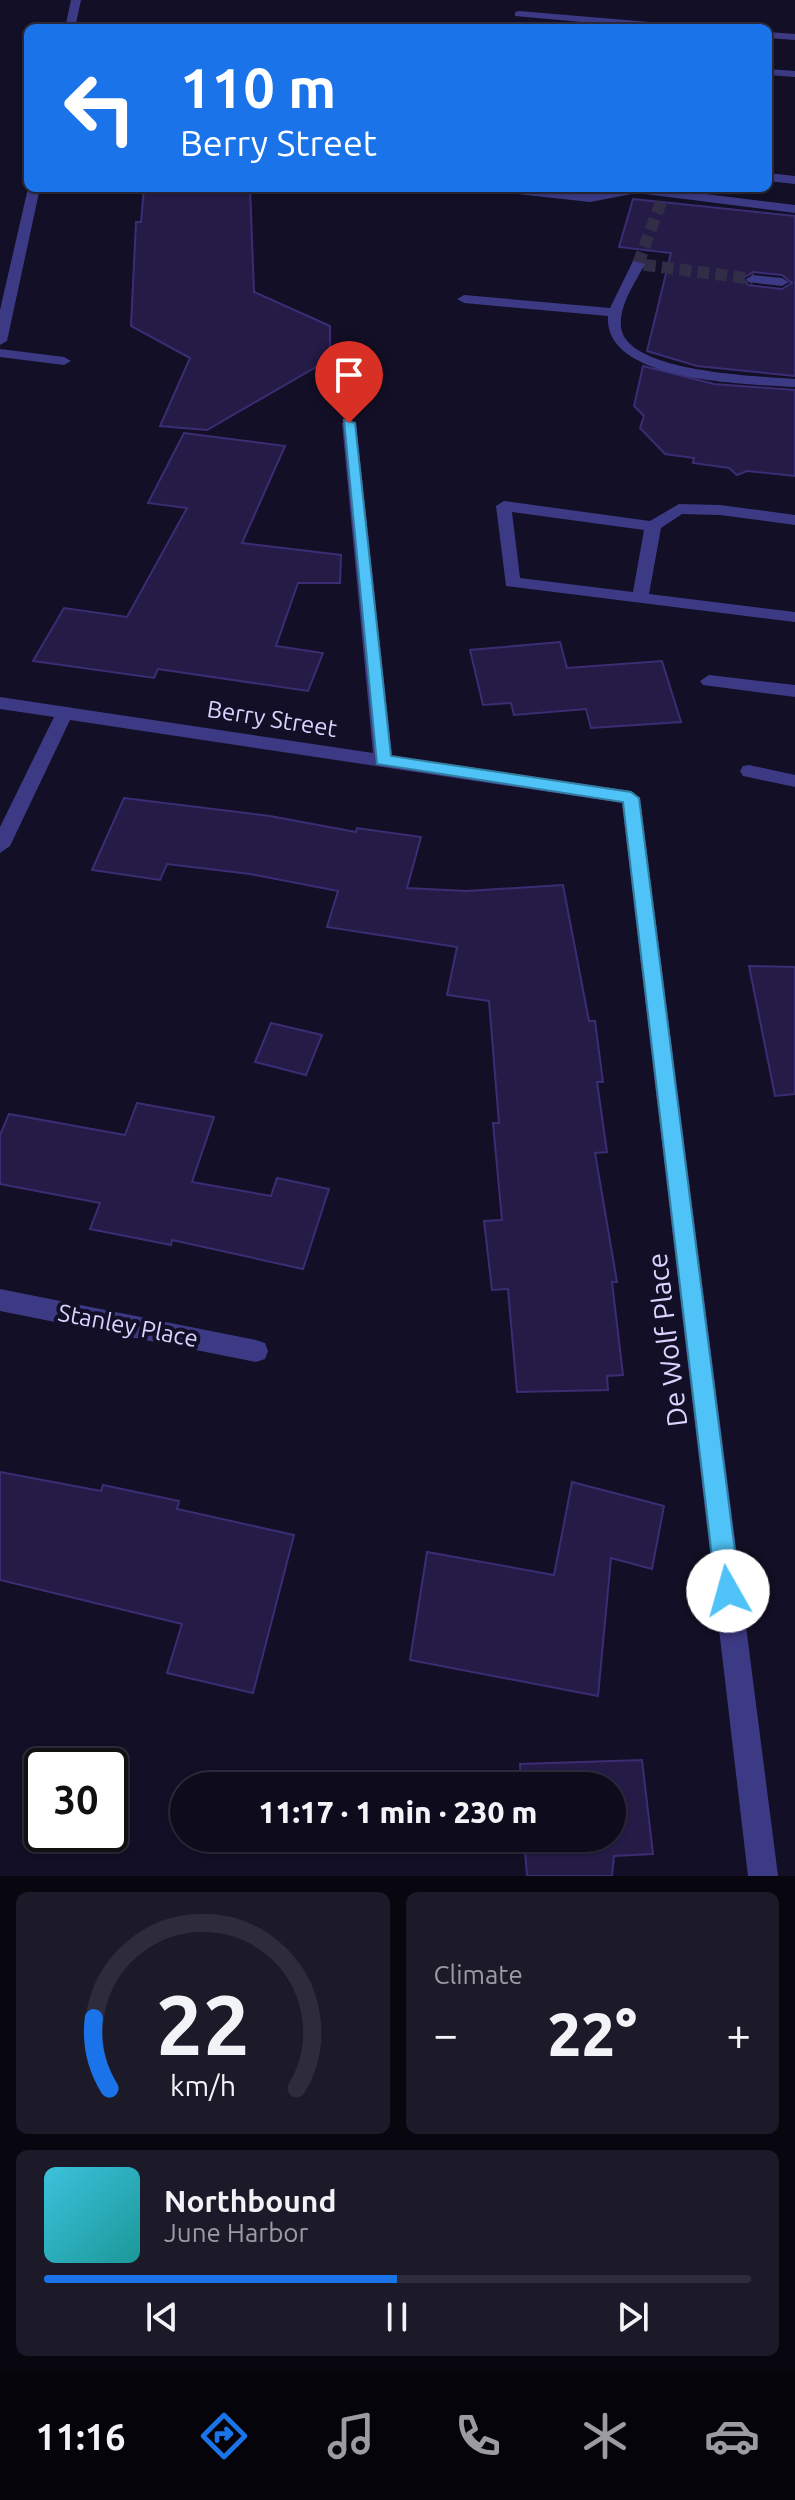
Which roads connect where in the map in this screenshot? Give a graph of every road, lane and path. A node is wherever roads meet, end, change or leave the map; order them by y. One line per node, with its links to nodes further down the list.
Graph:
1 (76, 0): 3 (street)
2 (519, 14): 4 (street)
3 (71, 24)
4 (638, 24)
5 (772, 35): 6 (street)
6 (795, 37)
7 (772, 72): 8 (street)
8 (795, 74)
9 (772, 177): 10 (street)
10 (795, 180)
11 (33, 192): 21 (street)
12 (535, 192): 13 (street)
13 (621, 192)
14 (646, 192): 15 (street)
15 (795, 209)
16 (638, 264): 20 (street)
17 (753, 279): 18 (street)
18 (782, 282)
19 (464, 299): 20 (street)
20 (615, 313): 24 (street)
21 (0, 341)
22 (0, 353): 23 (street)
23 (64, 361)
24 (795, 383)
25 (349, 423): 34 (street)
26 (795, 520): 27 (street)
27 (653, 526): 28 (street); 28 (street)
28 (640, 598): 29 (street)
29 (795, 617)
30 (709, 681): 31 (street)
31 (795, 691)
32 (0, 703): 33 (street, Berry Street)
33 (65, 712): 34 (street, Berry Street); 38 (street)
34 (383, 760): 37 (street, Berry Street)
35 (749, 771): 36 (street)
36 (795, 781)
37 (631, 798): 41 (street, De Wolf Place)
38 (0, 846)
39 (0, 1300): 40 (street, Stanley Place)
40 (256, 1351)
41 (763, 1876)

